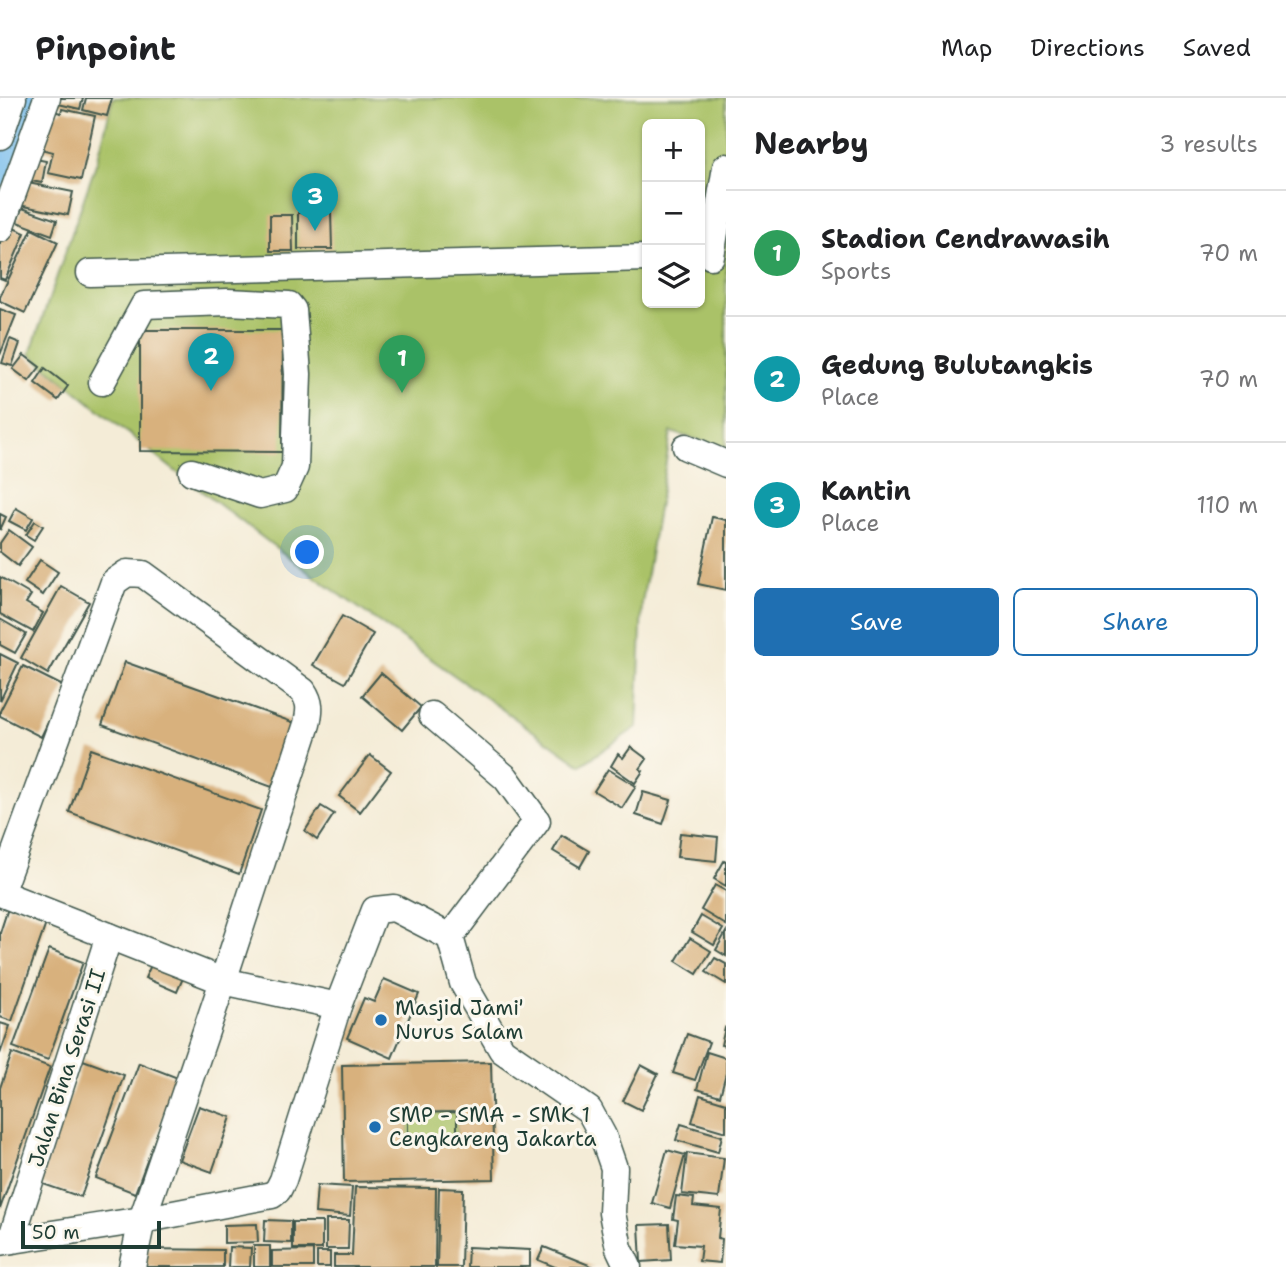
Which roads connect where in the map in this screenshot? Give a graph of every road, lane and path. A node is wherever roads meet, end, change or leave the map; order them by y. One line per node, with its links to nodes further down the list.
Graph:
1 (13, 98): 3 (street)
2 (47, 98): 5 (street)
3 (0, 136)
4 (726, 167): 6 (street)
5 (0, 229)
6 (712, 256)
7 (642, 258): 8 (street)
8 (227, 270): 9 (street); 10 (street)
9 (90, 273)
10 (228, 302): 11 (street); 14 (street)
11 (102, 382)
12 (686, 447): 13 (street)
13 (726, 464)
14 (192, 472)
15 (432, 715): 18 (street)
16 (0, 893): 17 (street); 19 (street)
17 (109, 936): 19 (street); 22 (street, Jalan Bina Serasi II)
18 (450, 937): 20 (street); 24 (street)
19 (223, 981): 20 (street); 21 (street)
20 (338, 1006): 21 (street)
21 (142, 1220): 22 (street); 23 (street)
22 (6, 1241)
23 (132, 1267)
24 (628, 1267)

